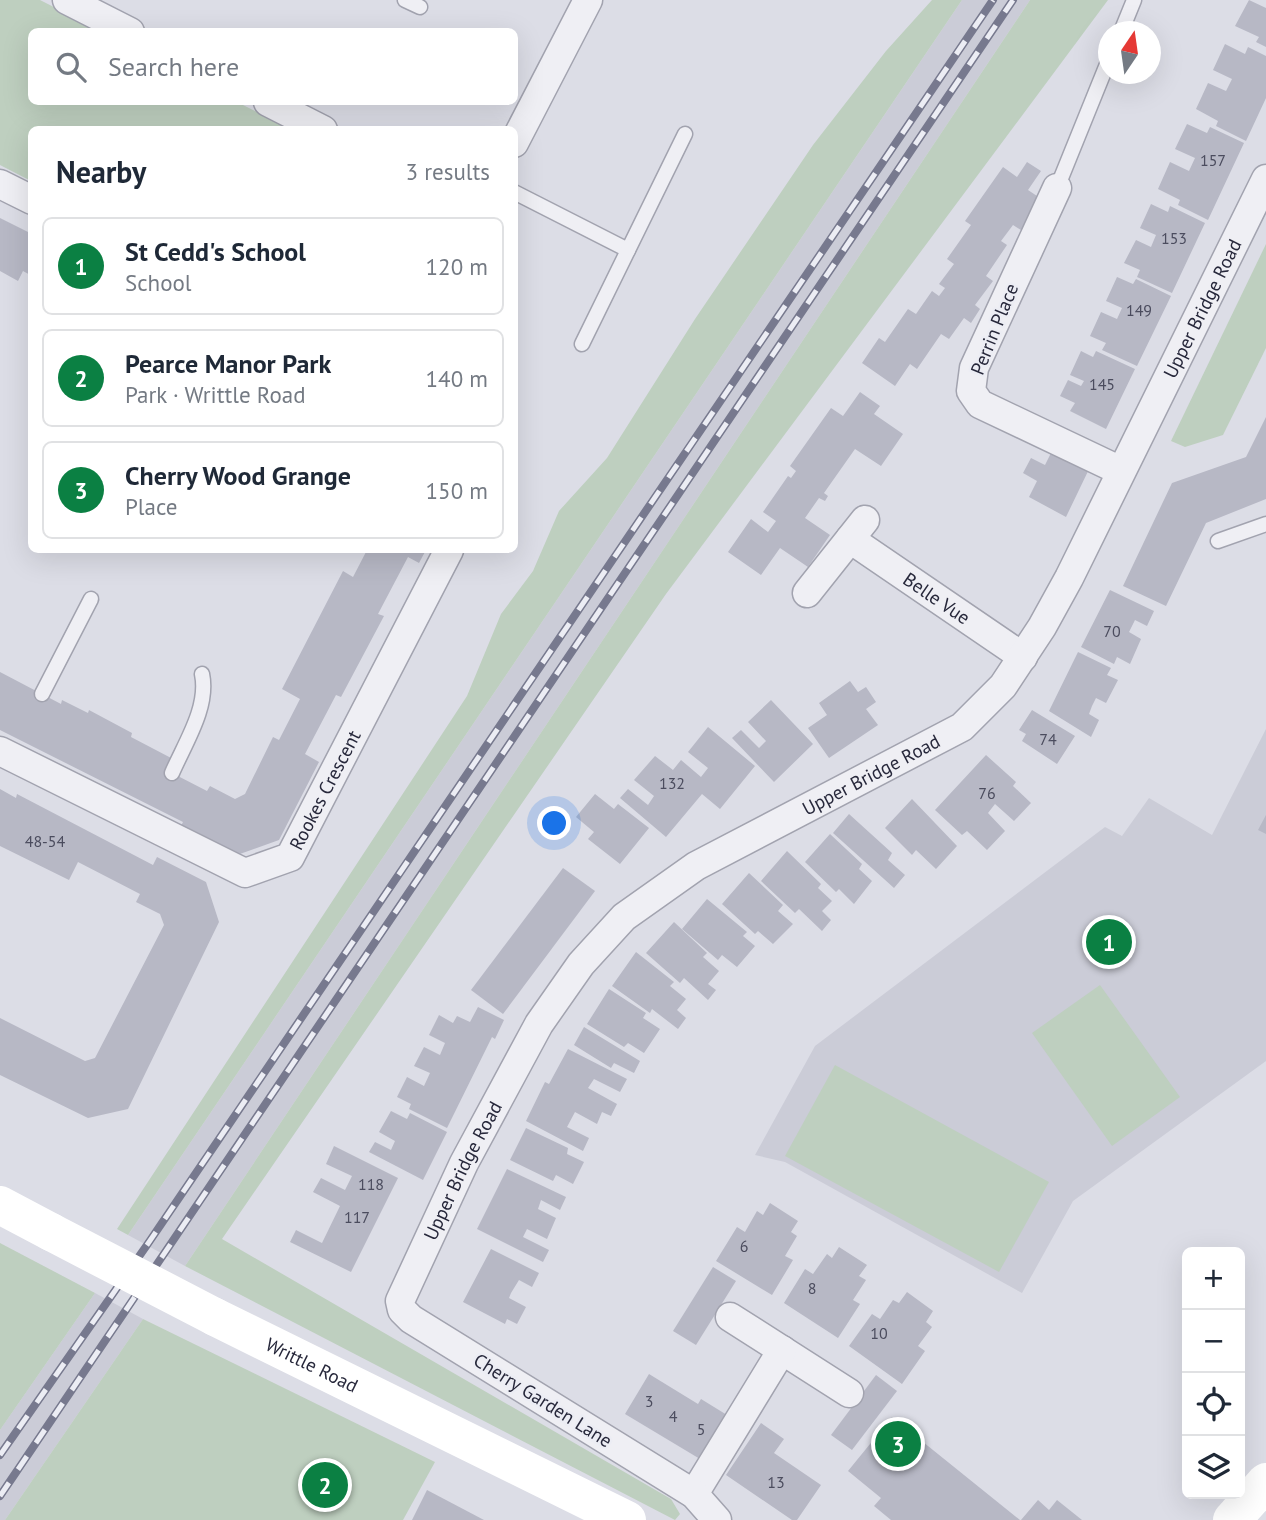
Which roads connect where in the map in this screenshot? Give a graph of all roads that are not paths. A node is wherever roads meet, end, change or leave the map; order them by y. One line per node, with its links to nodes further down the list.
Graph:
1 (67, 0): 7 (street)
2 (405, 0): 5 (lane)
3 (589, 0): 12 (street)
4 (1134, 0): 6 (lane)
5 (420, 7)
6 (1125, 21)
7 (125, 28)
8 (1099, 84): 15 (lane)
9 (274, 105): 10 (street)
10 (315, 126)
11 (685, 134): 18 (lane)
12 (518, 135)
13 (1266, 179): 20 (street, Upper Bridge Road)
14 (0, 184): 17 (street)
15 (1057, 188): 20 (street, Perrin Place)
16 (518, 194): 18 (lane)
17 (28, 199)
18 (628, 250): 19 (lane)
19 (582, 344)
20 (1121, 471): 26 (street, Upper Bridge Road)
21 (1266, 524): 22 (lane)
22 (1218, 541)
23 (447, 553): 29 (street, Rookes Crescent)
24 (807, 593): 26 (street, Belle Vue)
25 (91, 599): 28 (lane)
26 (1023, 657): 32 (street, Upper Bridge Road)
27 (202, 674): 30 (lane)
28 (43, 694)
29 (10, 749)
30 (172, 774)
31 (0, 1205): 38 (street, Writtle Road, bridge)
32 (400, 1301): 37 (street, Cherry Garden Lane)
33 (730, 1317): 34 (street)
34 (782, 1350): 35 (street); 37 (street)
35 (849, 1393)
36 (1266, 1482): 40 (street)
37 (694, 1494): 39 (street, Cherry Garden Lane)
38 (626, 1520)
39 (718, 1520)
40 (1232, 1520)

